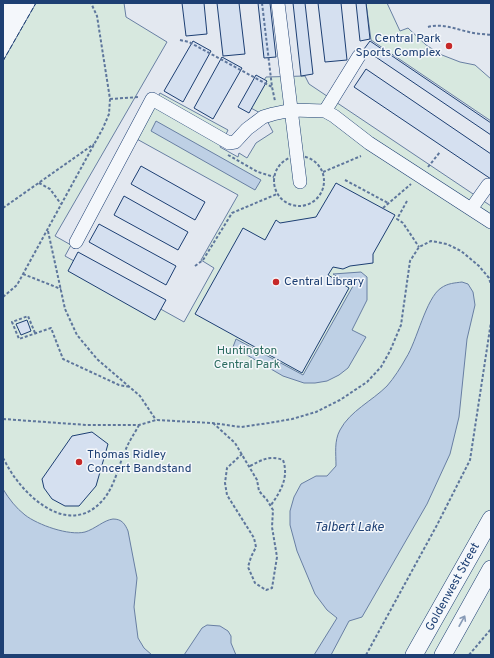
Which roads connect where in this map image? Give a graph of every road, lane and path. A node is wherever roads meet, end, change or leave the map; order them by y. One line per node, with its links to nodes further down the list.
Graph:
1 (91, 3): 12 (path)
2 (262, 3): 8 (path)
3 (278, 3): 10 (lane)
4 (428, 27): 5 (path)
5 (491, 35)
6 (180, 40): 8 (path)
7 (359, 56): 11 (lane)
8 (272, 87): 9 (path)
9 (276, 101)
10 (292, 110): 11 (lane); 16 (lane); 27 (lane)
11 (325, 111): 24 (lane)
12 (95, 143): 17 (path); 22 (path)
13 (361, 156): 14 (path)
14 (323, 172)
15 (345, 180): 21 (path)
16 (300, 182)
17 (39, 183): 22 (path); 23 (path)
18 (488, 185): 24 (lane)
19 (277, 194): 29 (path)
20 (407, 201): 28 (path)
21 (388, 203)
22 (61, 204): 26 (path)
23 (3, 208)
24 (471, 209): 25 (lane)
25 (491, 222)
26 (47, 230): 30 (path); 32 (path)
27 (76, 242)
28 (419, 247): 31 (path); 39 (path)
29 (195, 266)
30 (23, 274): 32 (path); 33 (path)
31 (491, 285)
32 (61, 289): 36 (path)
33 (3, 297)
34 (491, 322): 48 (path)
35 (35, 333): 35 (path); 36 (path)
36 (131, 387): 38 (path)
37 (3, 419): 40 (path)
38 (156, 420): 39 (path); 40 (path)
39 (212, 423): 41 (path)
40 (139, 425): 42 (path)
41 (242, 454): 43 (path); 44 (path)
42 (3, 458)
43 (250, 466): 44 (path); 44 (path)
44 (270, 505)
45 (491, 519): 49 (main road, Goldenwest Street)
46 (491, 569): 50 (main road, Goldenwest Street, one-way to 46)
47 (491, 628): 51 (path)
48 (366, 655)
49 (414, 655)
50 (442, 655)
51 (469, 655)

